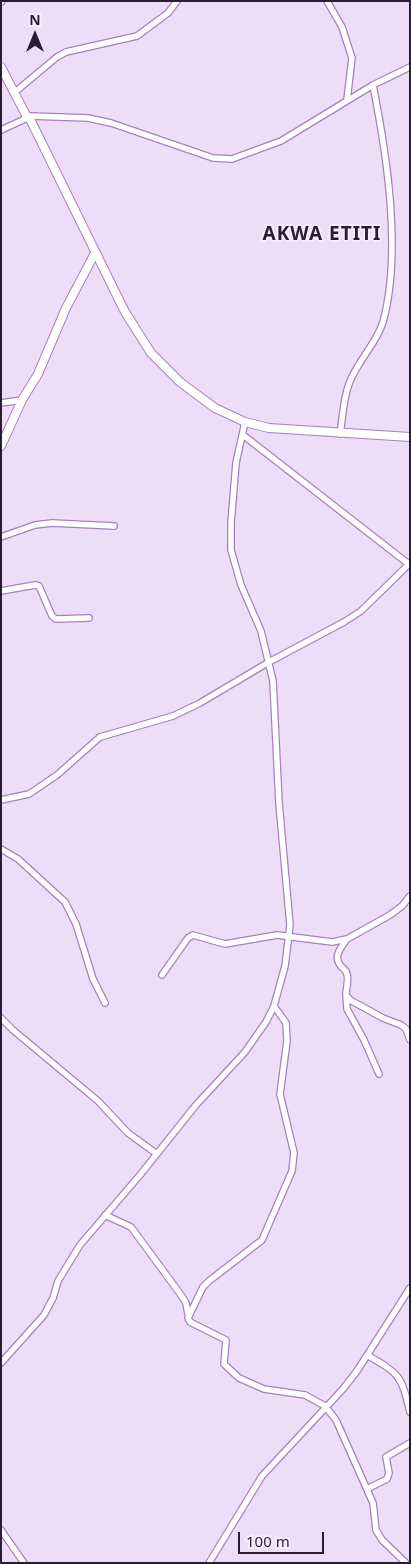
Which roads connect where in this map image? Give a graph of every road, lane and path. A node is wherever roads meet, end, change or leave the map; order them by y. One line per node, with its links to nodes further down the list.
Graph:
1 (177, 1): 6 (street)
2 (328, 1): 7 (street)
3 (1, 67): 6 (main road)
4 (410, 67): 5 (street)
5 (373, 85): 7 (street); 14 (street)
6 (15, 92): 8 (main road)
7 (347, 100): 8 (street)
8 (28, 117): 9 (street); 10 (main road)
9 (1, 130)
10 (94, 253): 11 (main road); 13 (main road)
11 (22, 400): 12 (street); 17 (main road)
12 (1, 403)
13 (245, 422): 14 (main road); 15 (street)
14 (340, 434): 16 (main road)
15 (243, 435): 20 (street); 23 (street)
16 (410, 438)
17 (1, 446)
18 (114, 526): 19 (street)
19 (1, 537)
20 (410, 564): 23 (street)
21 (1, 591): 22 (street)
22 (89, 618)
23 (269, 662): 24 (street); 27 (street)
24 (1, 800)
25 (1, 849): 31 (street)
26 (410, 896): 28 (street)
27 (290, 938): 28 (street); 29 (street); 32 (street)
28 (347, 939): 30 (street)
29 (162, 976)
30 (346, 995): 34 (street); 35 (street)
31 (105, 1003)
32 (274, 1006): 36 (street); 39 (street)
33 (1, 1018): 36 (street)
34 (410, 1040)
35 (379, 1074)
36 (157, 1154): 37 (street)
37 (105, 1215): 39 (street); 41 (street)
38 (410, 1288): 40 (street)
39 (188, 1314): 42 (street)
40 (367, 1355): 42 (street); 43 (street)
41 (1, 1363)
42 (325, 1406): 45 (street); 47 (street)
43 (410, 1412)
44 (410, 1443): 45 (street)
45 (367, 1489): 49 (street)
46 (1, 1530): 48 (street)
47 (212, 1561)
48 (24, 1563)
49 (406, 1563)

